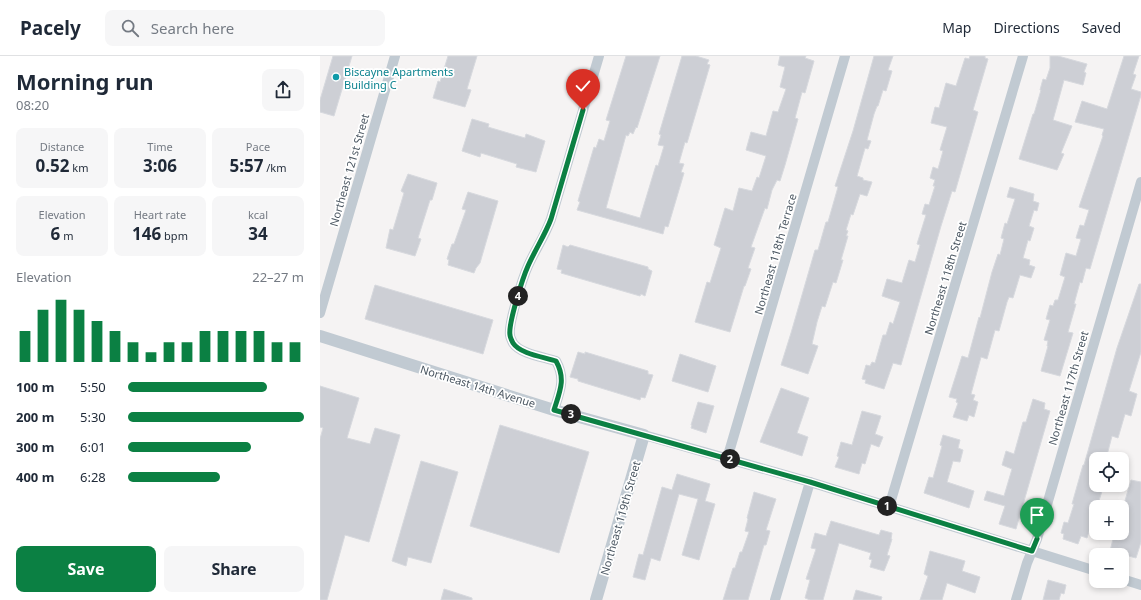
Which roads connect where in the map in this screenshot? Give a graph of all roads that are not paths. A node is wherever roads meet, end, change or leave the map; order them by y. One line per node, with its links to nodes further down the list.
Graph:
1 (395, 56): 6 (street, Northeast 121st Street)
2 (599, 56): 8 (street)
3 (844, 56): 10 (street, Northeast 118th Terrace)
4 (1024, 56): 12 (street, Northeast 118th Street)
5 (1141, 182): 13 (street, Northeast 117th Street)
6 (320, 313)
7 (320, 336): 8 (street, Northeast 14th Avenue)
8 (554, 410): 9 (street, Northeast 14th Avenue)
9 (644, 435): 10 (street, Northeast 14th Avenue); 17 (street, Northeast 119th Street)
10 (727, 459): 11 (street, Northeast 14th Avenue)
11 (810, 482): 12 (street, Northeast 14th Avenue); 18 (street)
12 (889, 507): 13 (street, Northeast 14th Avenue)
13 (1032, 551): 14 (street, Northeast 14th Avenue); 19 (street, Northeast 117th Street)
14 (1089, 569)
15 (1129, 581): 16 (street)
16 (1141, 585)
17 (596, 600)
18 (775, 600)
19 (1016, 600)

